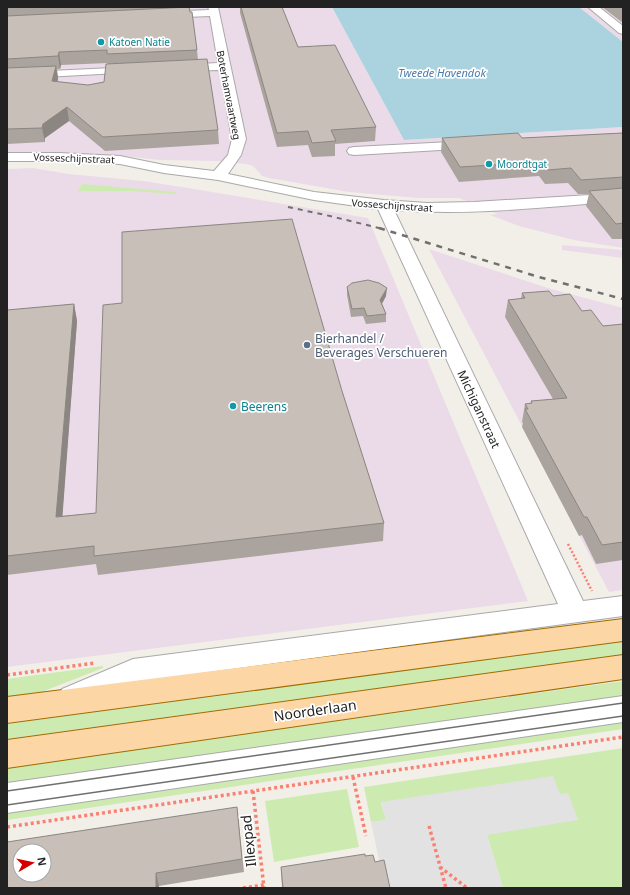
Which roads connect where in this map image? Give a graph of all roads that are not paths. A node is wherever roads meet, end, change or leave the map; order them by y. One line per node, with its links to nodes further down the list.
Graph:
1 (592, 7): 4 (street)
2 (214, 10): 3 (street); 5 (street, Boterhamvaartweg)
3 (150, 16)
4 (623, 31)
5 (223, 66): 6 (street); 16 (street, Boterhamvaartweg)
6 (169, 68)
7 (146, 69): 8 (street)
8 (7, 76)
9 (62, 144): 11 (street)
10 (480, 144): 12 (street)
11 (7, 147)
12 (354, 151)
13 (7, 158): 15 (street, Vosseschijnstraat)
14 (7, 165): 15 (street, Vosseschijnstraat)
15 (164, 169): 16 (street, Vosseschijnstraat)
16 (218, 176): 18 (street, Vosseschijnstraat)
17 (623, 197): 18 (street, Vosseschijnstraat)
18 (384, 205): 19 (street, Michiganstraat)
19 (584, 602): 20 (street); 23 (street)
20 (623, 606)
21 (623, 630): 23 (main road)
22 (623, 667): 26 (main road, Noorderlaan)
23 (63, 702): 25 (main road)
24 (623, 709): 27 (street)
25 (7, 710)
26 (7, 754)
27 (7, 798)

